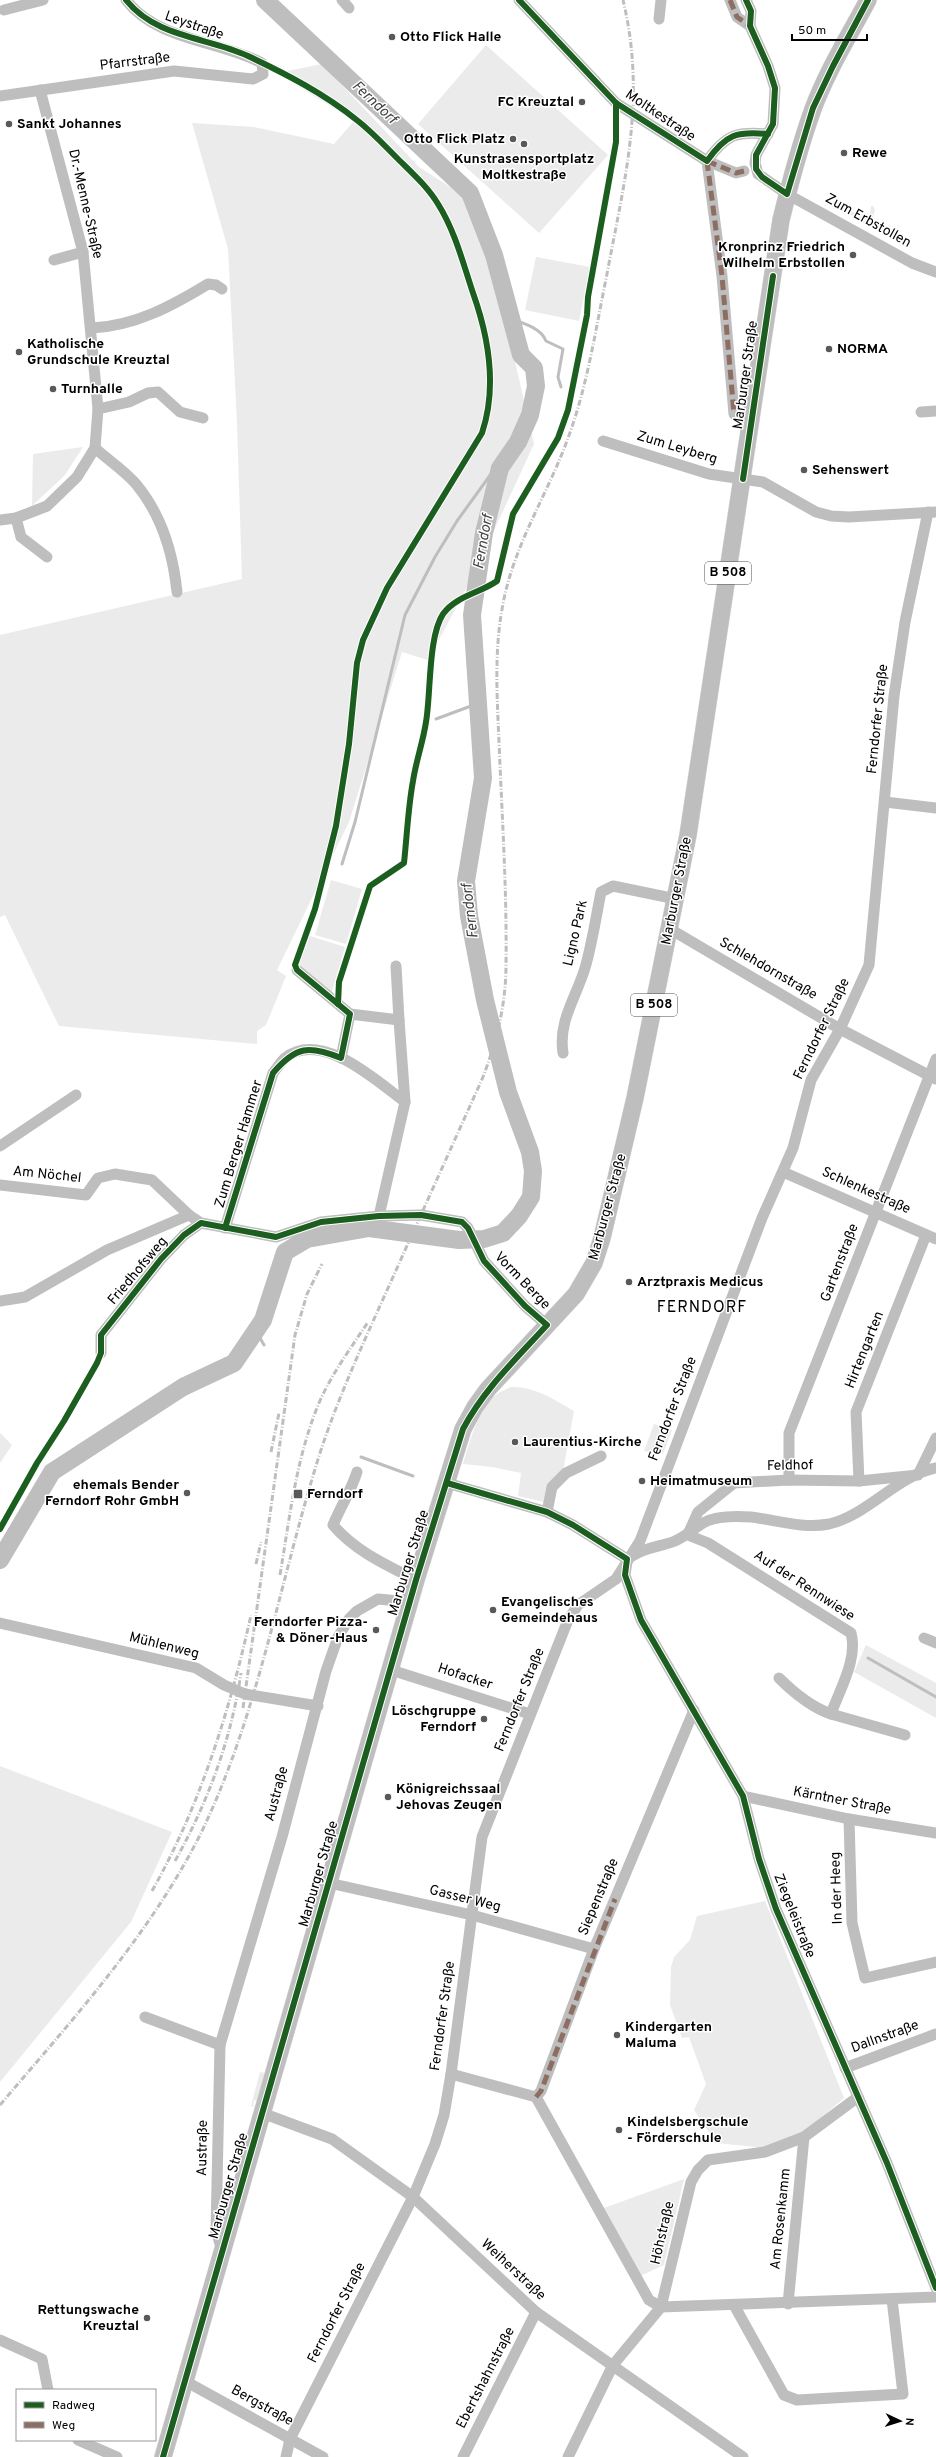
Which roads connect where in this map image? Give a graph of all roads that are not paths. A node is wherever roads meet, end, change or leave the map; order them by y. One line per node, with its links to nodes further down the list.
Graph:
1 (43, 0): 8 (street)
2 (126, 0): 11 (street, Leystraße)
3 (519, 0): 15 (street, Moltkestraße)
4 (661, 0): 9 (street)
5 (730, 0): 10 (street)
6 (746, 0): 10 (street)
7 (868, 0): 17 (main road, Marburger Straße / B 508)
8 (4, 10)
9 (659, 19)
10 (750, 26): 14 (street)
11 (262, 63): 12 (street, Pfarrstraße)
12 (40, 90): 13 (street, Pfarrstraße); 18 (street, Dr.-Menne-Straße)
13 (0, 96)
14 (768, 134): 15 (street); 17 (street)
15 (707, 161): 16 (street, Moltkestraße); 26 (street)
16 (744, 171)
17 (787, 194): 20 (street, Zum Erbstollen); 30 (main road, Marburger Straße / B 508)
18 (83, 252): 19 (street); 22 (street, Dr.-Menne-Straße)
19 (54, 260)
20 (936, 272)
21 (222, 290): 22 (street)
22 (92, 328): 23 (street, Dr.-Menne-Straße)
23 (98, 409): 27 (street); 29 (street, Dr.-Menne-Straße)
24 (936, 411): 25 (street)
25 (921, 412)
26 (734, 414)
27 (203, 418)
28 (603, 441): 30 (street, Zum Leyberg)
29 (95, 448): 32 (street); 35 (street)
30 (743, 479): 31 (street, Zum Leyberg); 38 (main road, Marburger Straße / B 508)
31 (932, 512): 36 (street, Ferndorfer Straße)
32 (16, 518): 33 (street); 34 (street)
33 (0, 520)
34 (47, 557)
35 (177, 592)
36 (886, 802): 37 (street); 44 (street, Ferndorfer Straße)
37 (936, 808)
38 (676, 898): 39 (main road, Marburger Straße / B 508); 45 (street, Ligno Park)
39 (670, 929): 44 (street, Schlehdornstraße); 61 (main road, Marburger Straße / B 508)
40 (396, 966): 43 (street)
41 (297, 970): 42 (street)
42 (350, 1014): 43 (street); 46 (street)
43 (398, 1020): 50 (street)
44 (840, 1029): 48 (street, Schlehdornstraße); 52 (street, Ferndorfer Straße)
45 (563, 1053)
46 (341, 1058): 50 (street); 58 (street, Zum Berger Hammer)
47 (936, 1059): 48 (street, Gartenstraße)
48 (932, 1078): 54 (street, Gartenstraße)
49 (76, 1095): 51 (street)
50 (405, 1102): 56 (street)
51 (0, 1146)
52 (783, 1172): 54 (street, Schlenkestraße); 73 (street, Ferndorfer Straße)
53 (0, 1185): 55 (street, Am Nöchel)
54 (876, 1212): 59 (street, Schlenkestraße); 68 (street, Gartenstraße)
55 (189, 1215): 57 (street); 60 (street, Friedhofsweg)
56 (379, 1216): 58 (street); 61 (street, Vorm Berge)
57 (201, 1223): 58 (street); 62 (street, Friedhofsweg)
58 (225, 1228)
59 (931, 1237): 69 (street, Hirtengarten)
60 (0, 1301)
61 (547, 1324): 70 (main road, Marburger Straße / B 508)
62 (101, 1353)
63 (936, 1438): 67 (street)
64 (601, 1456): 71 (street)
65 (936, 1468): 67 (street)
66 (357, 1472): 74 (street)
67 (918, 1475): 69 (street, Feldhof); 72 (street)
68 (789, 1480): 69 (street, Feldhof); 72 (street, Feldhof)
69 (859, 1481)
70 (447, 1483): 71 (street); 74 (main road, Marburger Straße / B 508)
71 (547, 1512): 73 (street)
72 (688, 1535): 73 (street); 84 (street, Auf der Rennwiese)
73 (627, 1560): 82 (street, Ziegeleistraße); 83 (street, Ferndorfer Straße)
74 (416, 1580): 75 (main road, Marburger Straße / B 508)
75 (410, 1602): 79 (main road, Marburger Straße / B 508); 81 (street, Austraße)
76 (0, 1623): 81 (street, Mühlenweg)
77 (924, 1638): 78 (street)
78 (936, 1643)
79 (391, 1670): 83 (street, Hofacker); 89 (main road, Marburger Straße / B 508)
80 (779, 1678): 84 (street)
81 (318, 1706): 95 (street, Austraße)
82 (694, 1710): 86 (street, Ziegeleistraße); 91 (street, Siepenstraße)
83 (530, 1714): 90 (street, Ferndorfer Straße)
84 (831, 1714): 85 (street)
85 (905, 1736)
86 (743, 1796): 87 (street, Kärntner Straße); 96 (street, Ziegeleistraße)
87 (849, 1819): 88 (street, Kärntner Straße); 92 (street, In der Heeg)
88 (936, 1833)
89 (329, 1883): 90 (street, Gasser Weg); 100 (main road, Marburger Straße / B 508)
90 (472, 1915): 91 (street, Gasser Weg); 97 (street, Ferndorfer Straße)
91 (594, 1949): 99 (street, Siepenstraße)
92 (936, 1962)
93 (145, 2018): 95 (street)
94 (936, 2034): 96 (street, Dallnstraße)
95 (220, 2045): 103 (street, Austraße)
96 (845, 2068): 98 (street, Ziegeleistraße)
97 (451, 2074): 99 (street); 102 (street, Ferndorfer Straße)
98 (858, 2096): 101 (street, Höhstraße); 104 (street, Ziegeleistraße)
99 (536, 2097): 109 (street)
100 (262, 2113): 102 (street, Weiherstraße); 103 (main road, Marburger Straße / B 508)
101 (804, 2137): 107 (street, Am Rosenkamm); 109 (street, Höhstraße)
102 (413, 2197): 110 (street, Weiherstraße); 115 (street, Ferndorfer Straße)
103 (222, 2251): 113 (main road, Marburger Straße / B 508)
104 (936, 2288)
105 (936, 2297): 106 (street)
106 (892, 2299): 107 (street); 108 (street)
107 (788, 2304): 108 (street)
108 (734, 2305): 109 (street)
109 (661, 2307): 112 (street, Höhstraße)
110 (536, 2312): 112 (street, Weiherstraße); 122 (street, Ebertshahnstraße)
111 (0, 2340): 114 (street)
112 (613, 2365): 117 (street, Weiherstraße); 123 (street, Höhstraße)
113 (186, 2381): 115 (street, Bergstraße); 119 (main road, Marburger Straße / B 508)
114 (48, 2389)
115 (290, 2438): 120 (street, Ferndorfer Straße); 121 (street, Bergstraße)
116 (80, 2441): 118 (street)
117 (736, 2455)
118 (117, 2457)
119 (163, 2457)
120 (286, 2457)
121 (323, 2457)
122 (463, 2457)
123 (568, 2457)

